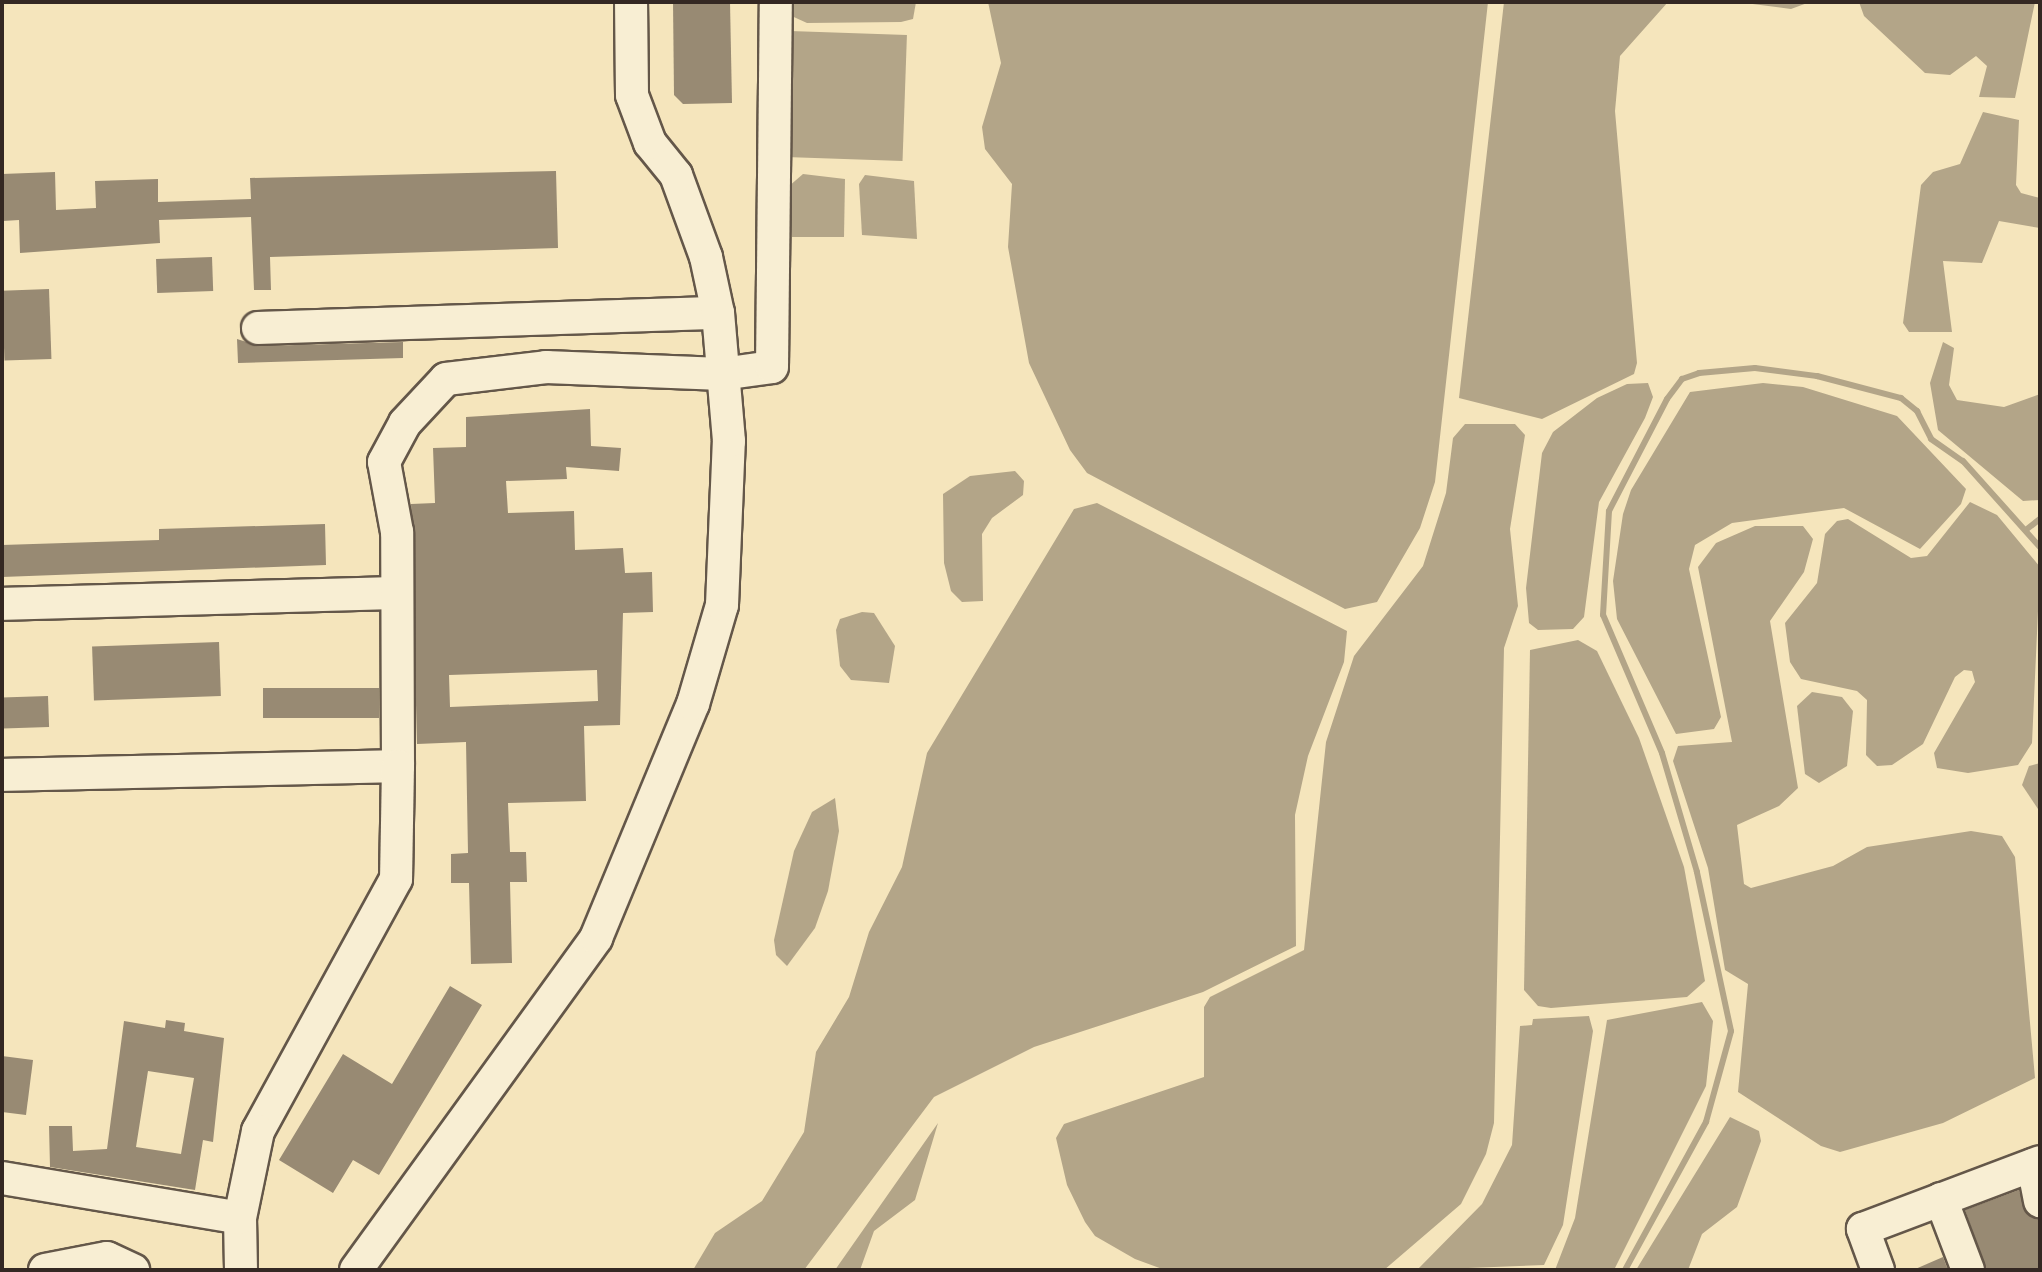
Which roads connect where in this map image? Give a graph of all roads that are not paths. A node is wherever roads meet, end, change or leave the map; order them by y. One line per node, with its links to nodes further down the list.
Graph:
1 (631, 2): 3 (street)
2 (776, 2): 5 (street)
3 (718, 313): 4 (street); 5 (street)
4 (258, 328)
5 (722, 374): 6 (street); 17 (street)
6 (397, 593): 7 (street); 8 (street)
7 (2, 604)
8 (398, 766): 9 (street); 14 (street)
9 (2, 775)
10 (2036, 1163): 12 (street); 13 (street)
11 (2, 1178): 14 (street)
12 (1941, 1199): 18 (street); 19 (street)
13 (2040, 1201)
14 (240, 1243)
15 (45, 1270): 16 (street)
16 (133, 1270)
17 (356, 1270)
18 (1878, 1270)
19 (1968, 1270)

